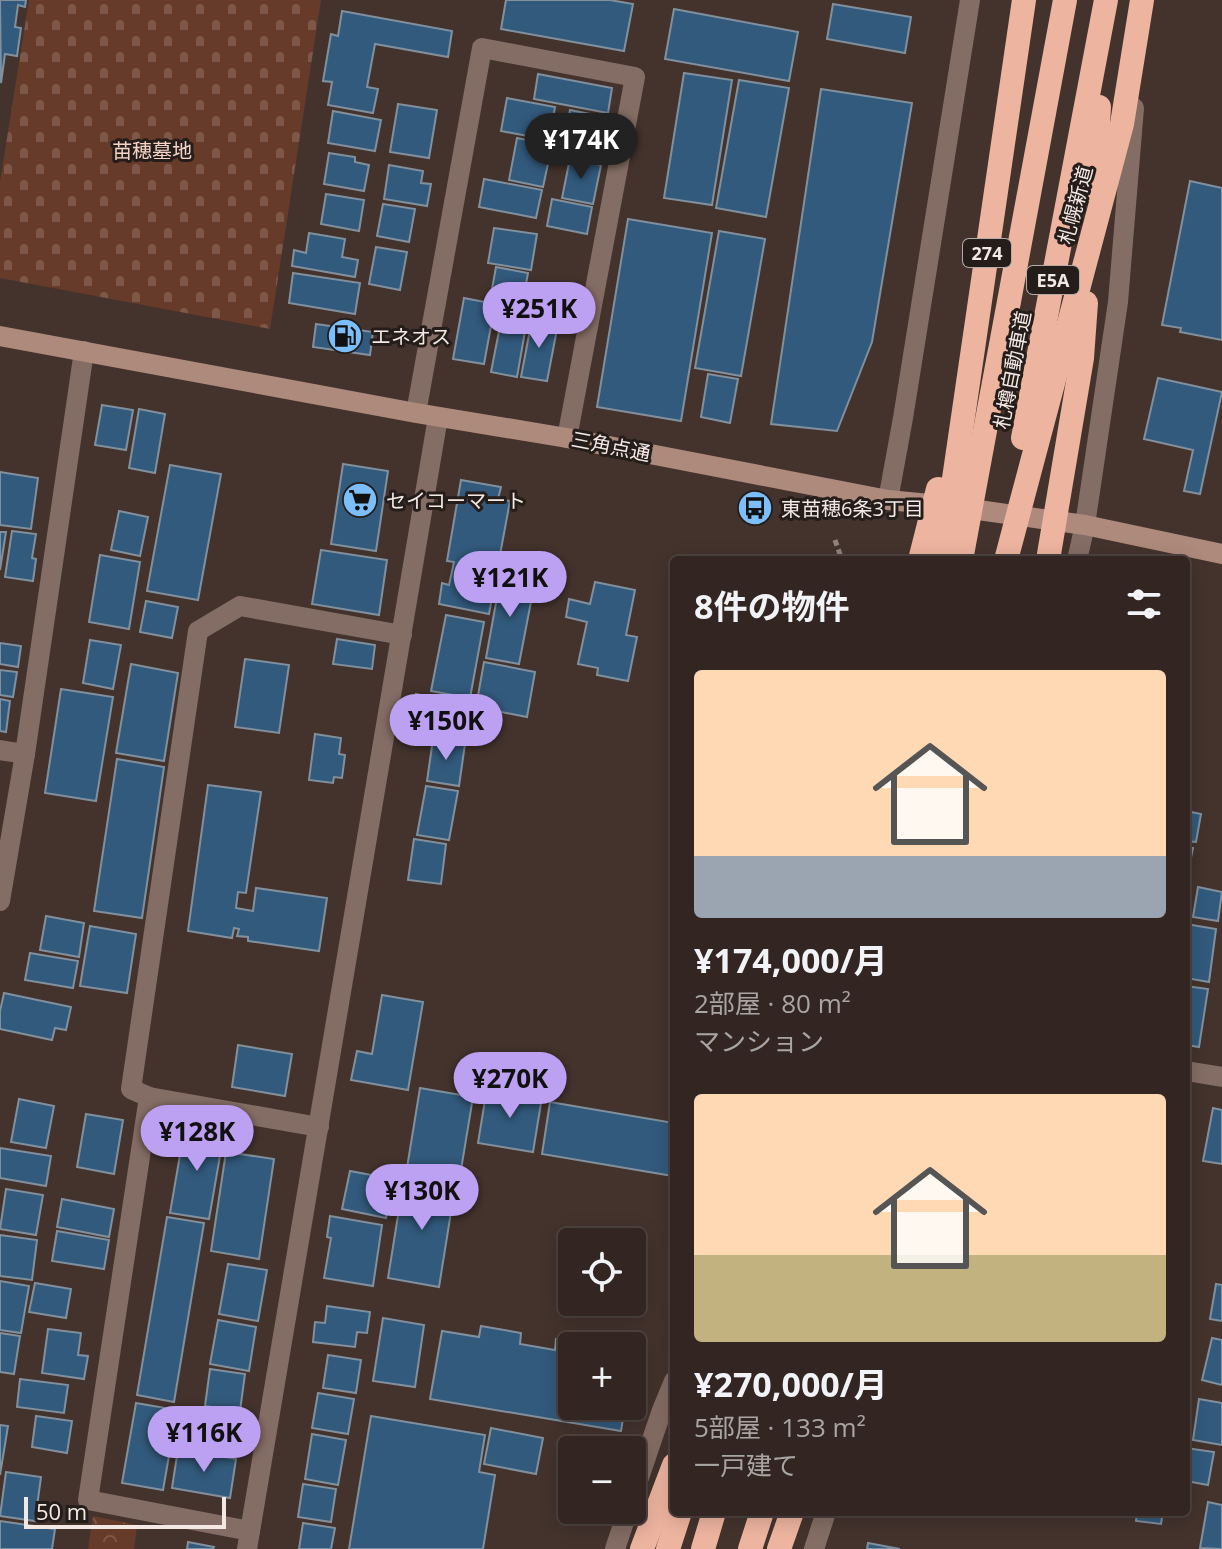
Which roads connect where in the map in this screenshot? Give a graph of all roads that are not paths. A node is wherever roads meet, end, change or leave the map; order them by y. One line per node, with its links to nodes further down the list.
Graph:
1 (970, 0): 12 (street)
2 (1024, 0): 13 (highway, 274)
3 (1065, 0): 6 (highway, 札樽自動車道 / E5A)
4 (1143, 0): 14 (highway, 札幌新道); 15 (street)
5 (1105, 4): 20 (highway, 札樽自動車道 / E5A); 22 (highway)
6 (1060, 28): 17 (highway); 19 (highway, 札樽自動車道 / E5A)
7 (0, 336): 8 (street, 三角点通)
8 (84, 351): 9 (street, 三角点通); 26 (street)
9 (416, 413): 10 (street, 三角点通); 11 (street)
10 (438, 417): 11 (street, 三角点通); 24 (street)
11 (567, 438): 12 (street, 三角点通)
12 (888, 500): 13 (street, 三角点通)
13 (950, 506): 14 (street, 三角点通); 18 (highway, 274)
14 (1018, 516): 15 (street, 三角点通); 21 (highway, 札幌新道)
15 (1085, 525): 16 (street, 三角点通); 23 (street)
16 (1222, 554)
17 (921, 556)
18 (940, 556)
19 (962, 556)
20 (1000, 556)
21 (1007, 556)
22 (1049, 556)
23 (1078, 556)
24 (402, 635): 30 (street); 31 (street)
25 (0, 750): 26 (street)
26 (25, 754): 27 (street)
27 (0, 901)
28 (1190, 1072): 29 (street)
29 (1222, 1077)
30 (149, 1097): 31 (street); 42 (street)
31 (319, 1127): 42 (street)
32 (670, 1392): 33 (street)
33 (646, 1459)
34 (670, 1476): 43 (highway)
35 (679, 1516): 45 (highway)
36 (713, 1516): 46 (highway)
37 (749, 1516): 47 (highway)
38 (761, 1516): 48 (highway)
39 (791, 1516): 49 (highway)
40 (825, 1516): 50 (street)
41 (623, 1524): 44 (street)
42 (249, 1540)
43 (646, 1540)
44 (615, 1549)
45 (668, 1549)
46 (703, 1549)
47 (741, 1549)
48 (750, 1549)
49 (779, 1549)
50 (814, 1549)

